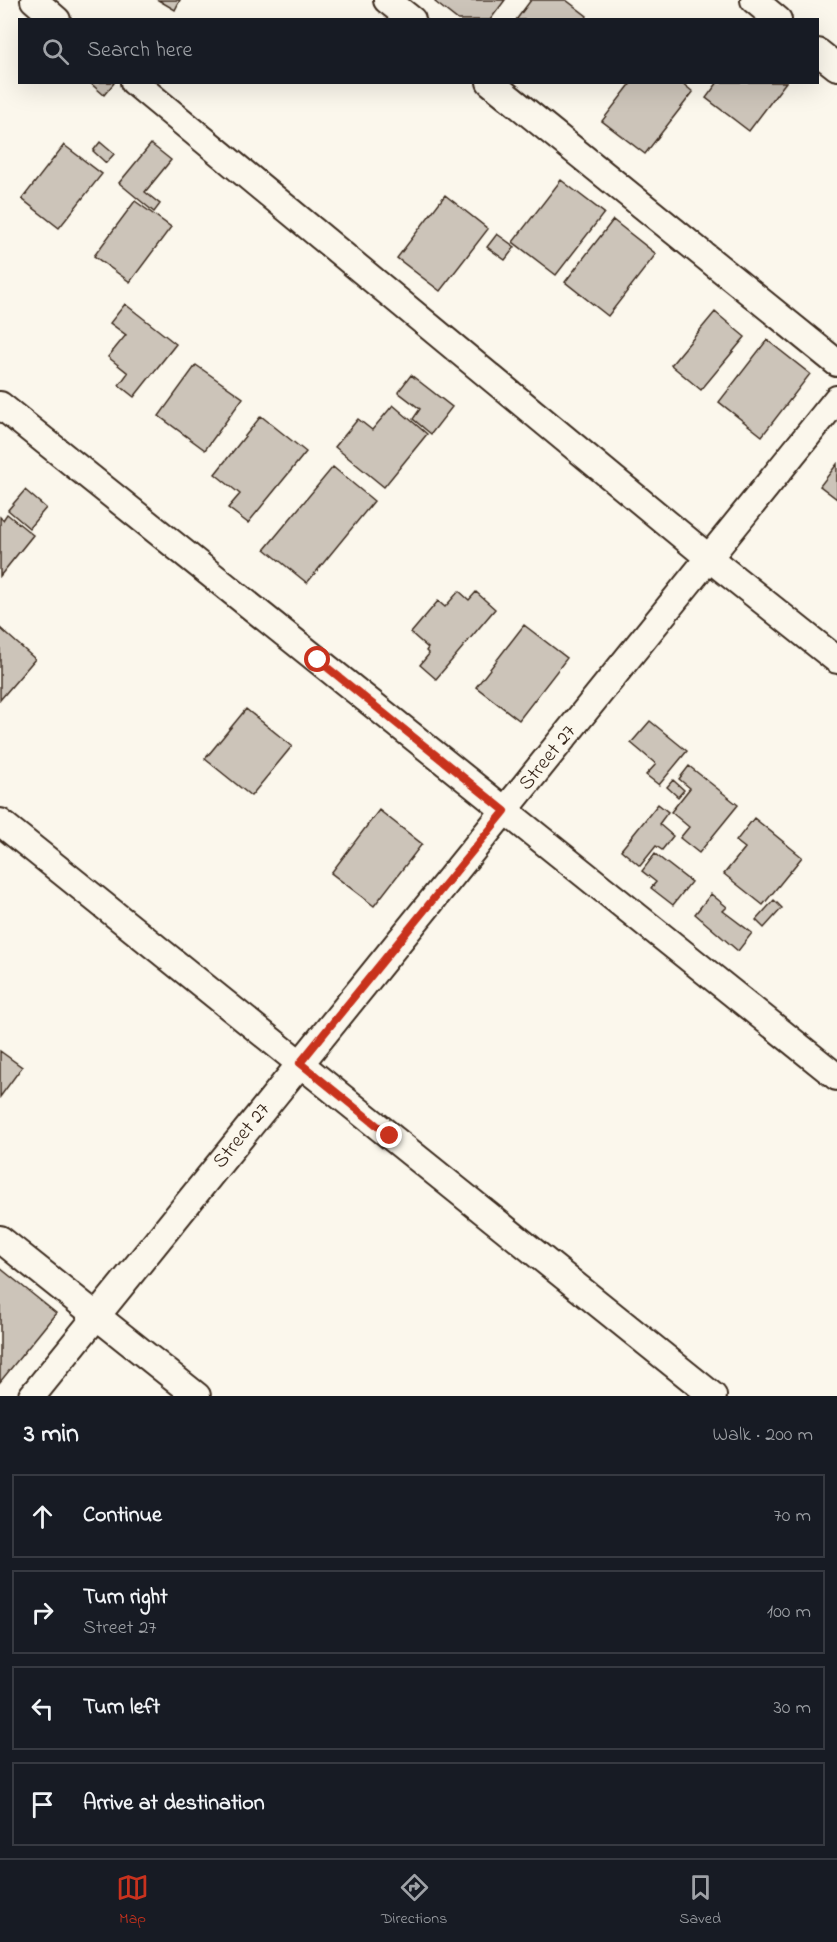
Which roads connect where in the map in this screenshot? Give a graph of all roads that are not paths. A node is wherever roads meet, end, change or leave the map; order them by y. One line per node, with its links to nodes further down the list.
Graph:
1 (34, 0): 4 (street)
2 (387, 0): 5 (street)
3 (754, 0): 6 (street)
4 (55, 18)
5 (410, 18)
6 (776, 18)
7 (819, 53): 8 (street)
8 (837, 67)
9 (136, 84): 14 (street)
10 (492, 84): 11 (street)
11 (837, 363)
12 (837, 399): 14 (street, Street 27)
13 (0, 405): 16 (street)
14 (709, 558): 15 (street); 16 (street, Street 27)
15 (837, 660)
16 (505, 811): 18 (street, Street 27); 19 (street)
17 (0, 822): 18 (street)
18 (300, 1063): 21 (street, Street 27); 24 (street)
19 (837, 1077)
20 (0, 1239): 21 (street)
21 (97, 1316): 22 (street, Street 27); 23 (street)
22 (32, 1396)
23 (196, 1396)
24 (713, 1396)

